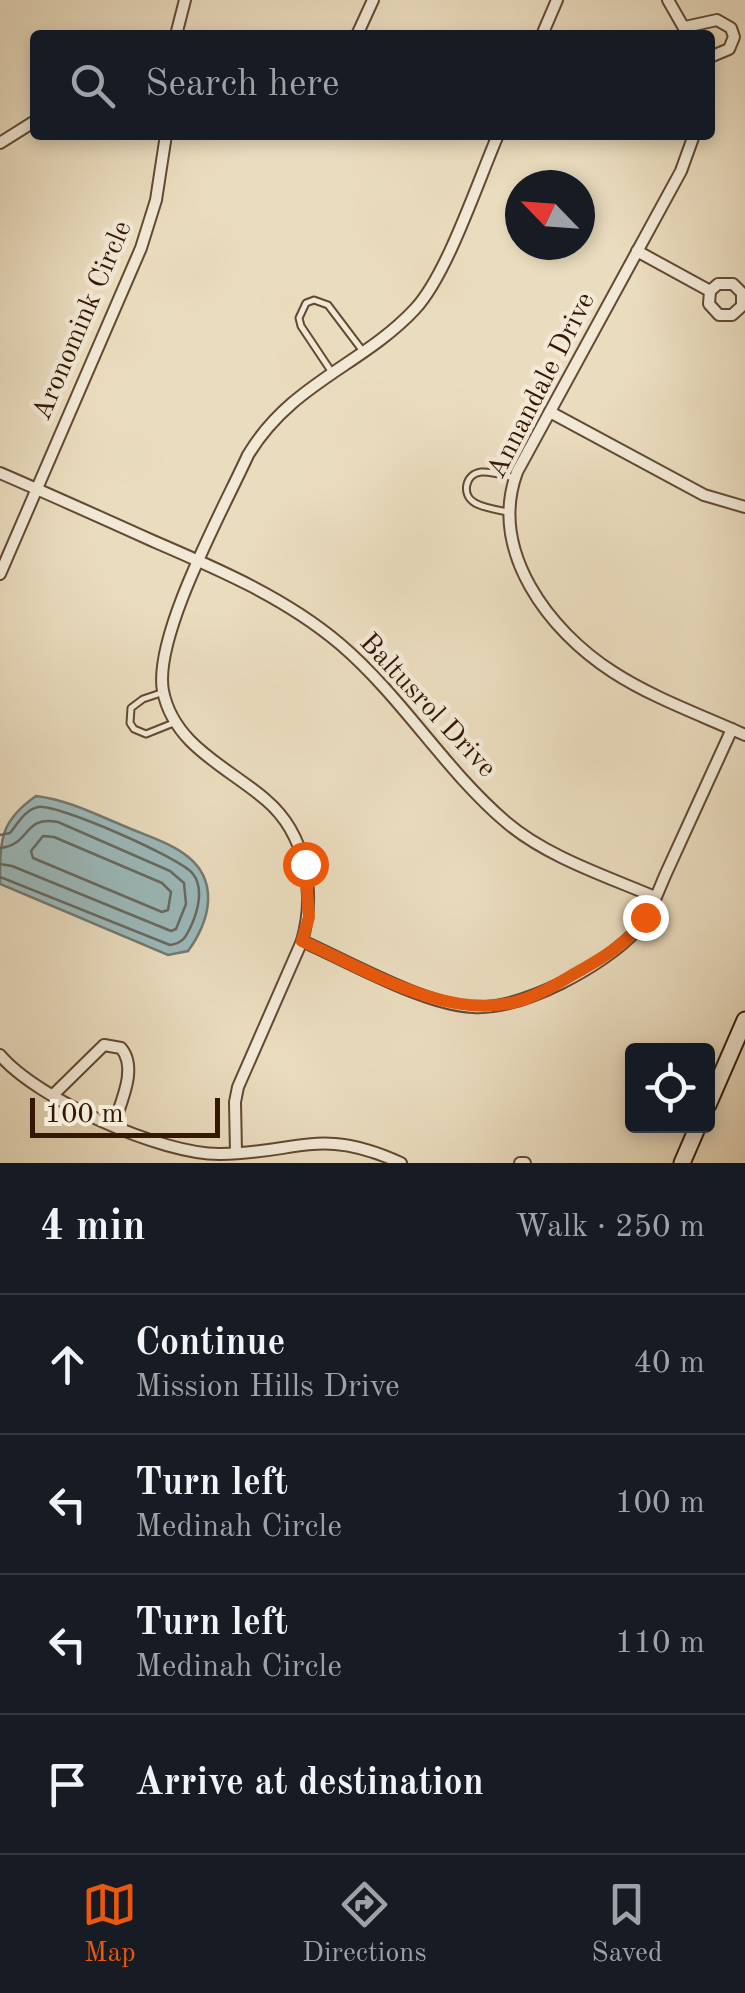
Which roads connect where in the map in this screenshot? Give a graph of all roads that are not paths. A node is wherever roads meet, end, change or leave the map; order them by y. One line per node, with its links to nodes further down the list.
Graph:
1 (185, 0): 5 (street)
2 (373, 0): 6 (street)
3 (557, 0): 7 (street)
4 (668, 0): 8 (street)
5 (177, 30)
6 (359, 30)
7 (544, 30)
8 (686, 30)
9 (690, 30): 10 (street)
10 (715, 56)
11 (30, 124): 15 (street)
12 (165, 140): 23 (street, Aronomink Circle)
13 (496, 140): 18 (street)
14 (692, 140): 16 (street, Annandale Drive)
15 (0, 143)
16 (637, 251): 17 (street); 20 (street, Annandale Drive)
17 (710, 291)
18 (362, 350): 19 (street); 19 (lane)
19 (332, 371): 26 (street)
20 (550, 412): 22 (street, Annandale Drive); 24 (street)
21 (0, 473): 23 (street, Baltusrol Drive)
22 (515, 478): 25 (street, Annandale Drive); 25 (lane)
23 (36, 489): 26 (street, Baltusrol Drive); 27 (street, Aronomink Circle)
24 (745, 507)
25 (508, 512): 30 (street, Annandale Drive)
26 (200, 561): 28 (street); 32 (street, Baltusrol Drive)
27 (0, 574)
28 (164, 692): 29 (street); 29 (lane)
29 (176, 722): 33 (street)
30 (732, 729): 31 (street, Annandale Drive); 32 (street)
31 (745, 735)
32 (655, 897): 33 (street)
33 (302, 941): 40 (street)
34 (745, 1020): 36 (main road)
35 (0, 1054): 37 (street)
36 (715, 1089)
37 (53, 1095): 38 (street); 38 (street)
38 (114, 1124): 40 (street)
39 (695, 1133): 42 (main road)
40 (236, 1153): 41 (street)
41 (401, 1163)
42 (682, 1163)

